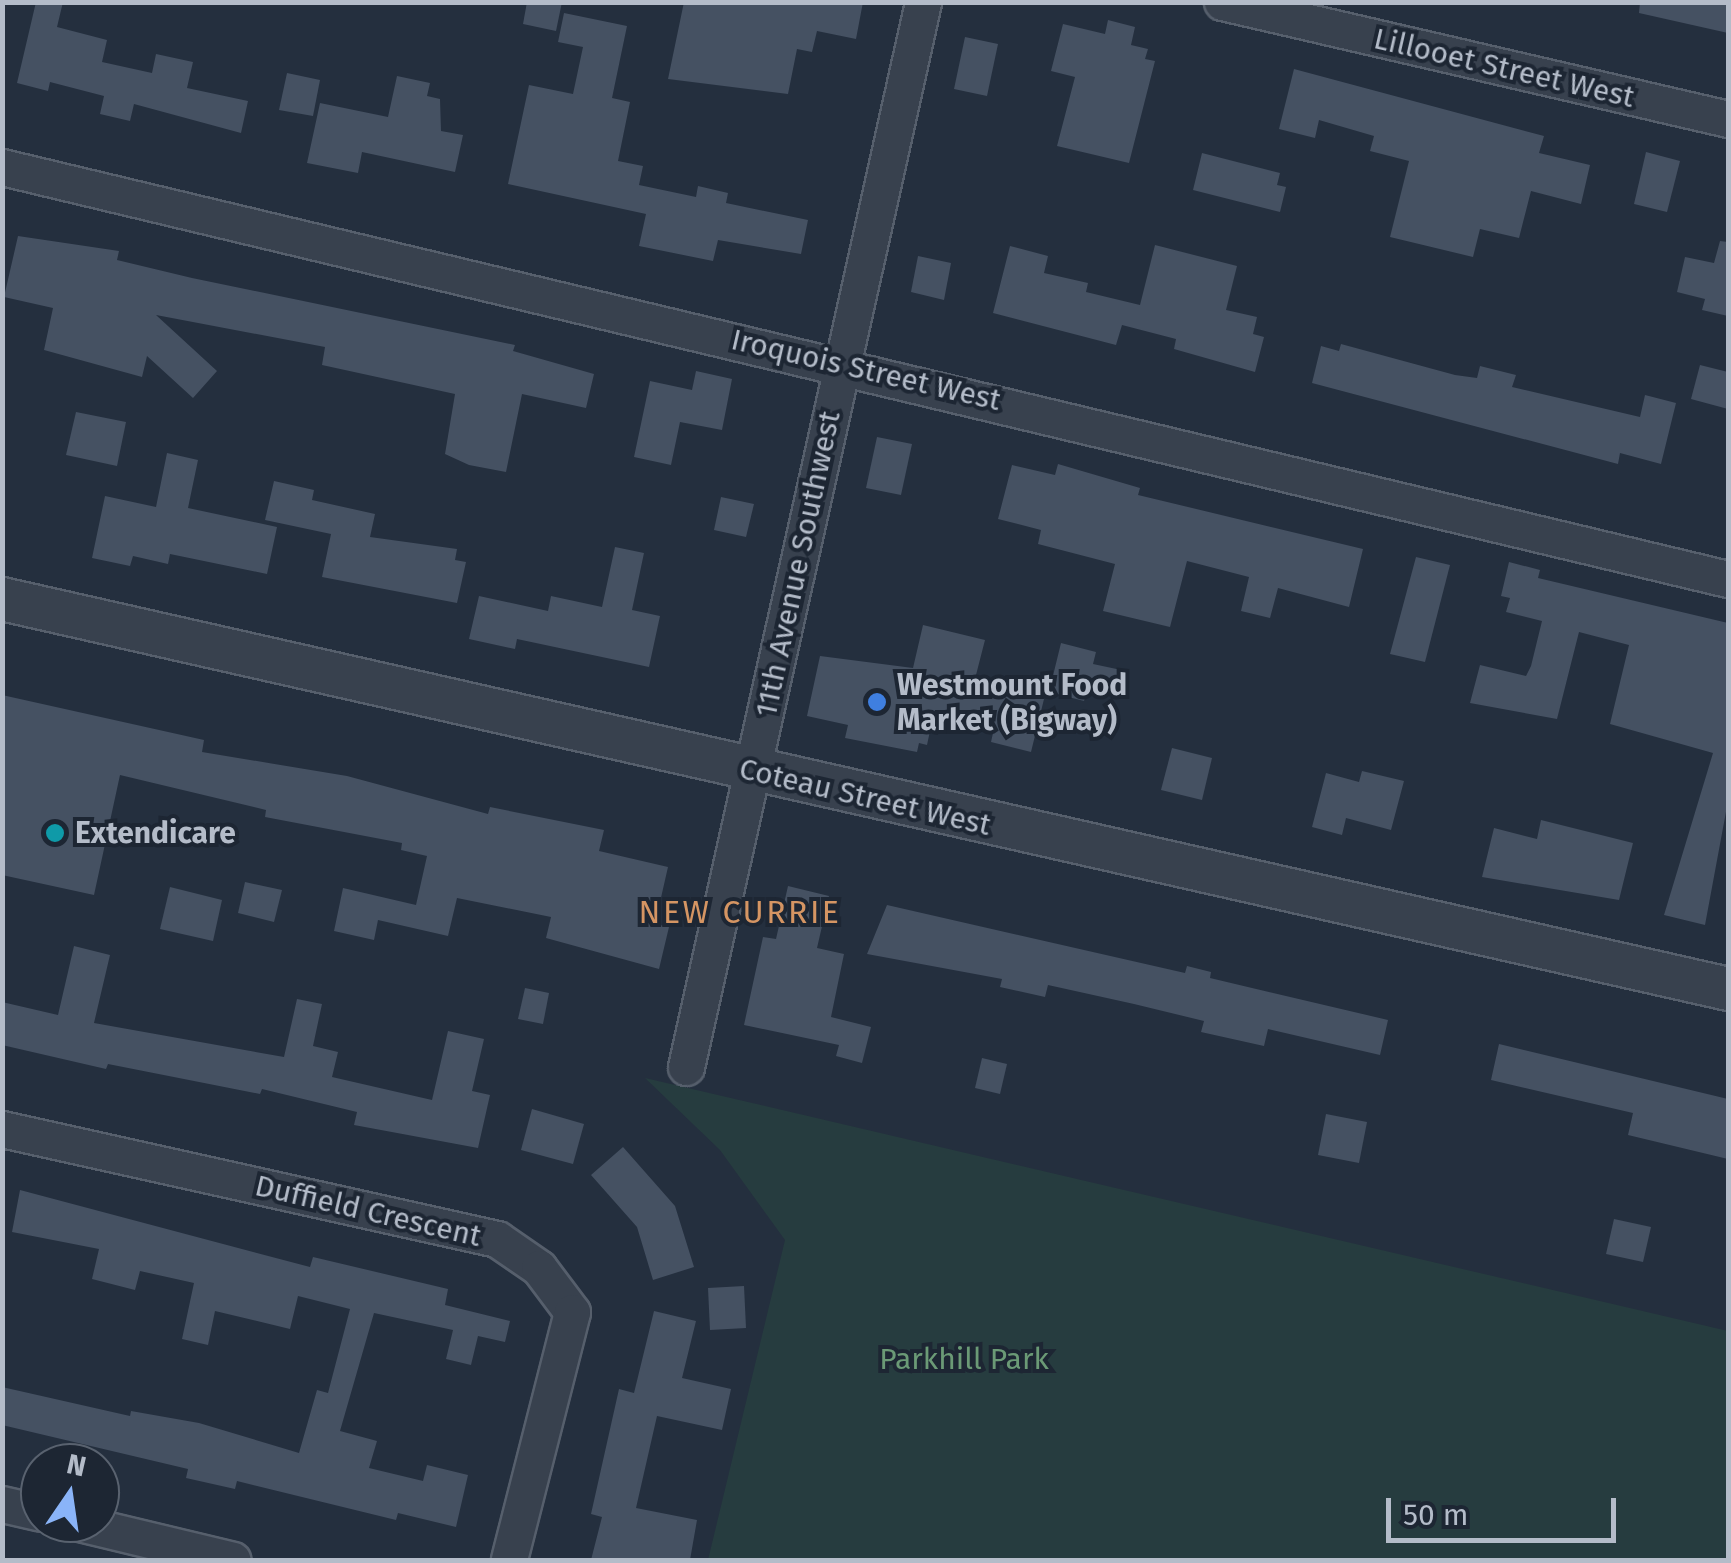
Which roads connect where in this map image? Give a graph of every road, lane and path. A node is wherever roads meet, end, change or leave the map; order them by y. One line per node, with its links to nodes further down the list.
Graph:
1 (923, 2): 5 (street, 11th Avenue Southwest)
2 (1222, 2): 3 (street, Lillooet Street West)
3 (1728, 119)
4 (2, 167): 5 (street, Iroquois Street West)
5 (842, 364): 6 (street, Iroquois Street West); 8 (street, 11th Avenue Southwest)
6 (1728, 578)
7 (2, 598): 8 (street, Coteau Street West)
8 (752, 772): 9 (street, Coteau Street West); 10 (street, 11th Avenue Southwest)
9 (1728, 989)
10 (686, 1067)
11 (2, 1129): 14 (street, Duffield Crescent)
12 (120, 1533): 13 (street)
13 (233, 1560)
14 (509, 1560)

